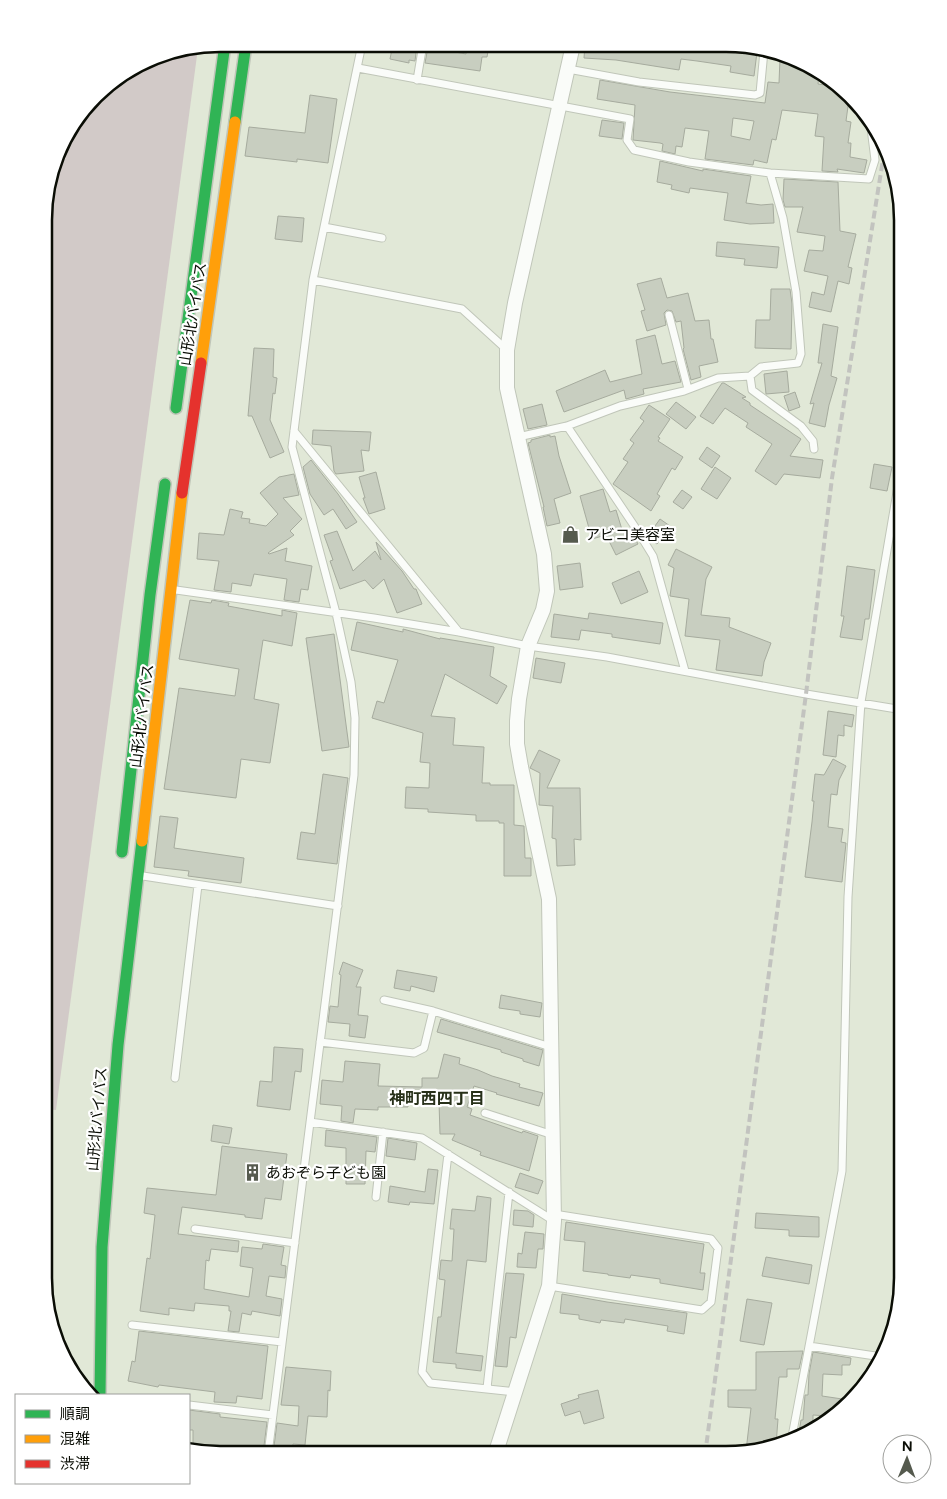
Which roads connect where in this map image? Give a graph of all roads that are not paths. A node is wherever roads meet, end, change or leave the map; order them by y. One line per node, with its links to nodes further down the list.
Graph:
1 (572, 52): 8 (street)
2 (224, 53): 20 (highway, 山形北バイパス)
3 (245, 53): 27 (highway, 山形北バイパス)
4 (361, 53): 7 (lane)
5 (422, 53): 9 (lane)
6 (763, 57): 8 (lane)
7 (358, 68): 9 (lane); 13 (lane)
8 (568, 69): 10 (street)
9 (417, 80): 10 (lane)
10 (560, 107): 12 (lane); 17 (street)
11 (872, 137): 12 (lane)
12 (770, 173): 18 (lane)
13 (324, 227): 14 (lane); 15 (lane)
14 (382, 238)
15 (313, 280): 17 (lane); 22 (lane)
16 (669, 315): 19 (lane)
17 (507, 350): 23 (street)
18 (750, 376): 19 (lane); 24 (lane)
19 (688, 389): 21 (lane)
20 (174, 418)
21 (567, 426): 23 (lane); 31 (lane)
22 (294, 432): 28 (lane); 29 (lane)
23 (518, 437): 30 (street)
24 (814, 449)
25 (166, 477): 34 (highway, 山形北バイパス)
26 (894, 510): 32 (lane)
27 (172, 589): 28 (lane); 35 (highway, 山形北バイパス)
28 (336, 613): 29 (lane); 37 (lane)
29 (459, 632): 30 (lane)
30 (528, 646): 31 (lane); 41 (street)
31 (685, 671): 32 (lane)
32 (861, 702): 33 (lane); 56 (lane)
33 (894, 708)
34 (121, 863)
35 (137, 875): 36 (lane); 60 (highway, 山形北バイパス)
36 (198, 884): 37 (lane); 42 (lane)
37 (338, 906): 40 (lane)
38 (384, 1000): 39 (lane)
39 (434, 1011): 40 (lane); 41 (lane)
40 (320, 1042): 44 (lane)
41 (552, 1048): 46 (street)
42 (175, 1078)
43 (485, 1112): 46 (lane)
44 (310, 1122): 45 (lane); 52 (lane)
45 (383, 1132): 47 (lane); 49 (lane)
46 (553, 1135): 50 (street)
47 (448, 1154): 48 (lane); 58 (lane)
48 (509, 1192): 50 (lane); 58 (lane)
49 (376, 1197)
50 (554, 1217): 53 (street); 53 (lane)
51 (194, 1230): 52 (lane)
52 (295, 1243): 55 (lane)
53 (549, 1286): 59 (street)
54 (132, 1324): 55 (lane)
55 (282, 1342): 62 (lane)
56 (809, 1346): 57 (lane); 63 (lane)
57 (876, 1355)
58 (487, 1388): 59 (lane)
59 (516, 1392): 65 (street)
60 (100, 1394)
61 (190, 1405): 62 (lane)
62 (273, 1415): 64 (lane)
63 (793, 1433)
64 (269, 1446)
65 (498, 1446)

